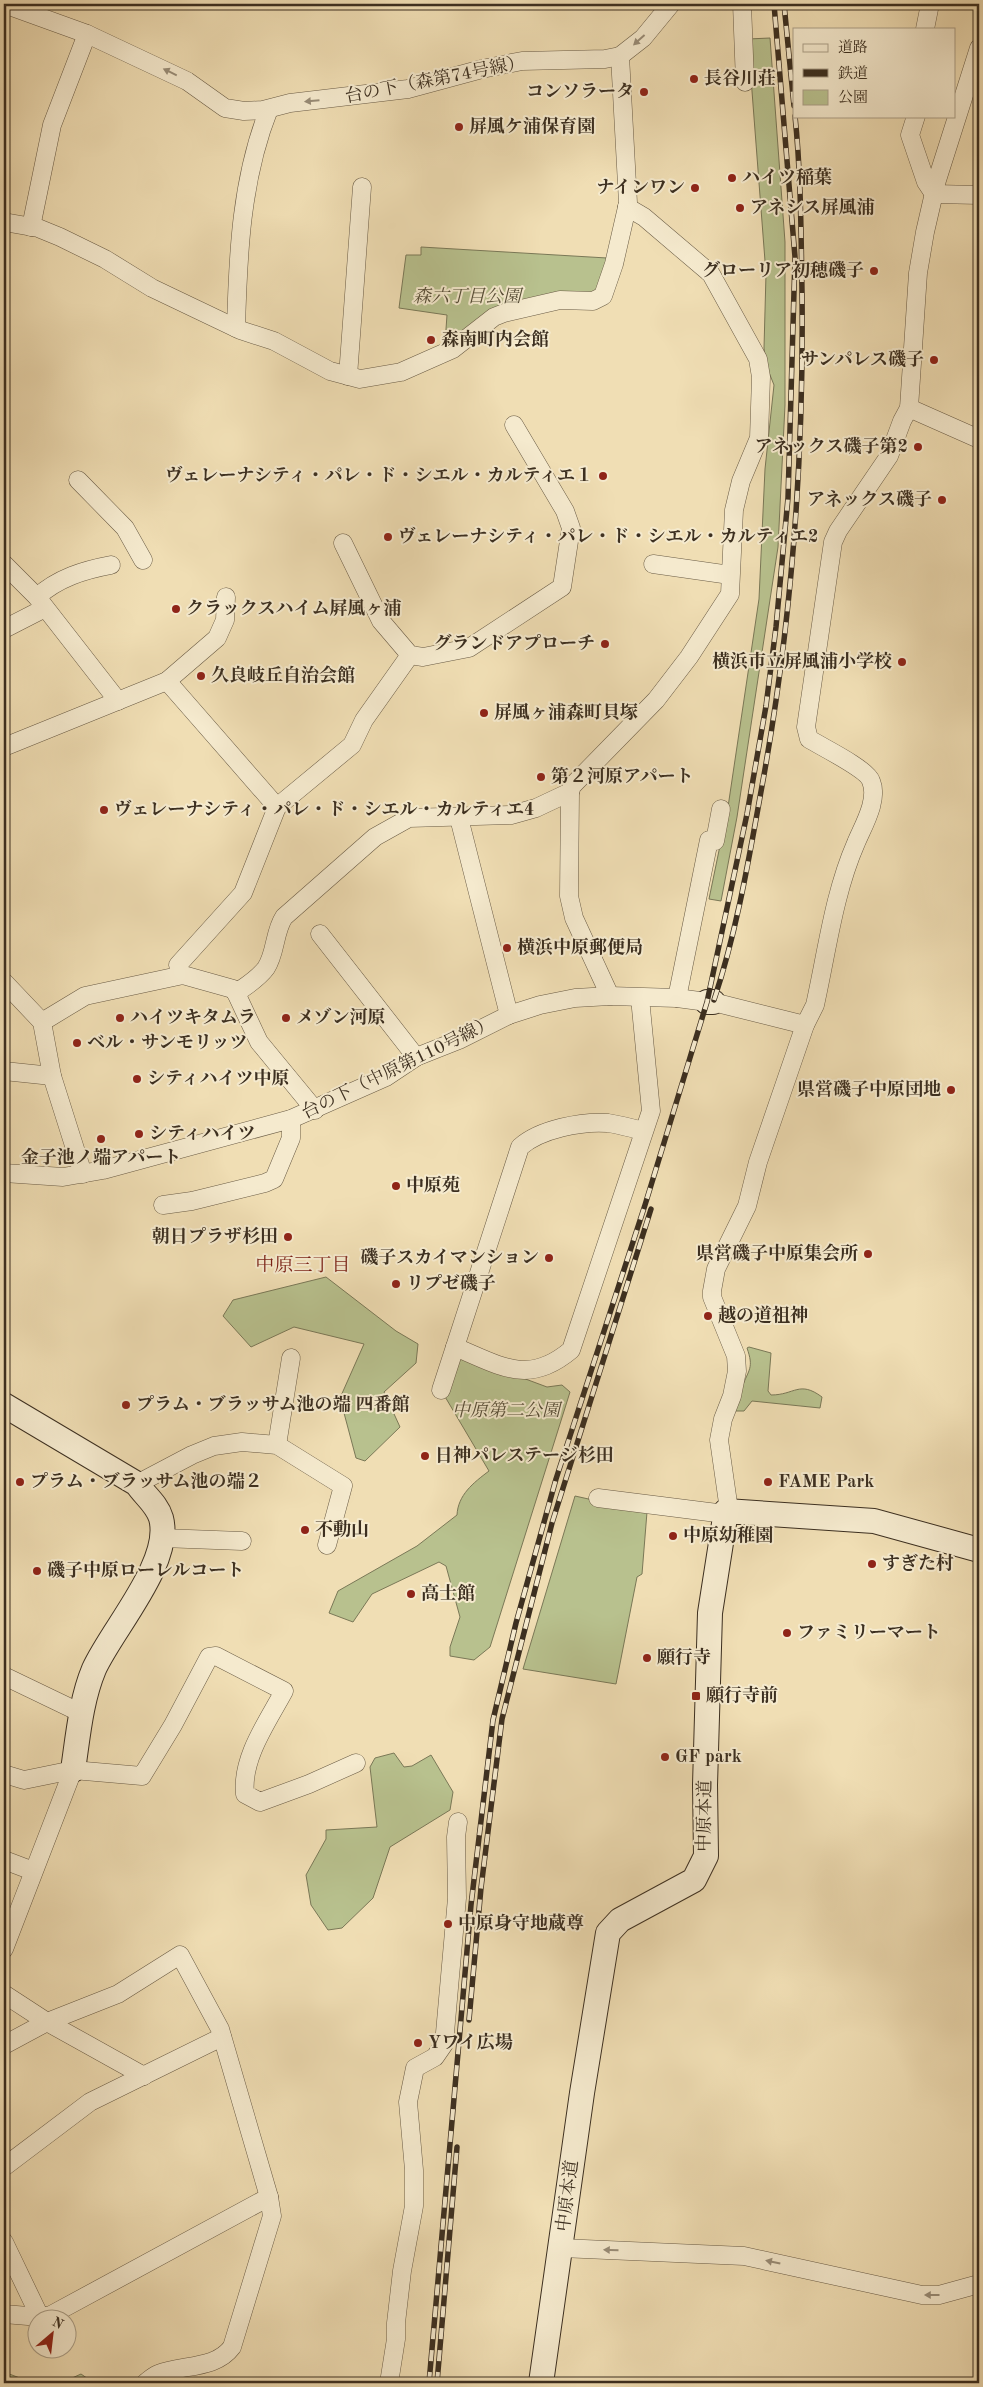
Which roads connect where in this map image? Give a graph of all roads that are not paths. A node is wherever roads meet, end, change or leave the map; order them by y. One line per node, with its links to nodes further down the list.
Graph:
1 (4, 4): 6 (street, 台の下（森第74号線）)
2 (671, 4): 8 (street, one-way to 8)
3 (742, 4): 9 (street)
4 (930, 4): 5 (street)
5 (925, 28)
6 (87, 34): 10 (street, 台の下（森第74号線）, one-way to 6); 17 (street)
7 (979, 48): 13 (street)
8 (620, 56): 10 (street, 台の下（森第74号線）, one-way to 10); 15 (street)
9 (745, 82)
10 (269, 109): 18 (street)
11 (915, 118): 13 (street)
12 (362, 187): 19 (street)
13 (934, 194): 14 (street); 20 (street)
14 (979, 195)
15 (627, 207): 19 (street); 29 (street)
16 (4, 222): 17 (street)
17 (31, 227): 18 (street)
18 (236, 328): 19 (street)
19 (348, 376)
20 (909, 408): 22 (street); 50 (street)
21 (514, 425): 33 (street)
22 (979, 438)
23 (78, 480): 25 (street)
24 (343, 543): 33 (street)
25 (144, 560)
26 (4, 564): 31 (street)
27 (652, 564): 29 (street)
28 (111, 565): 31 (street)
29 (730, 575): 37 (street)
30 (226, 597): 34 (street)
31 (41, 602): 32 (street); 35 (street)
32 (4, 629)
33 (410, 655): 38 (street)
34 (167, 681): 35 (street); 38 (street)
35 (118, 701): 36 (street)
36 (4, 747)
37 (570, 792): 40 (street); 45 (street)
38 (277, 807): 42 (street)
39 (721, 809): 47 (street)
40 (459, 818): 44 (street); 48 (street)
41 (320, 934): 51 (street)
42 (178, 965)
43 (4, 982): 49 (street)
44 (236, 994): 49 (street); 54 (street)
45 (610, 996): 46 (street, 台の下（中原第110号線）); 48 (street, 台の下（中原第110号線）)
46 (640, 998): 47 (street, 台の下（中原第110号線）); 56 (street)
47 (677, 998): 50 (street, 台の下（中原第110号線）)
48 (509, 1015): 51 (street, 台の下（中原第110号線）)
49 (42, 1022): 53 (street)
50 (805, 1026): 67 (street)
51 (416, 1057): 54 (street, 台の下（中原第110号線）)
52 (4, 1071): 53 (street)
53 (52, 1076): 58 (street)
54 (315, 1110): 55 (street, 台の下（中原第110号線）)
55 (291, 1119): 58 (street, 台の下（中原第110号線）); 59 (street)
56 (643, 1131): 60 (street); 60 (street)
57 (4, 1173): 58 (street, 台の下（中原第110号線）)
58 (83, 1174)
59 (163, 1204)
60 (456, 1347): 62 (street)
61 (291, 1358): 64 (street)
62 (441, 1390)
63 (4, 1405): 65 (street)
64 (277, 1445): 65 (street); 70 (street)
65 (136, 1484): 68 (street)
66 (598, 1498): 67 (street)
67 (726, 1510): 71 (street); 89 (street, 中原本道)
68 (162, 1538): 69 (street); 73 (street)
69 (242, 1541)
70 (327, 1545)
71 (979, 1550)
72 (4, 1676): 73 (street)
73 (81, 1713): 75 (street)
74 (356, 1763): 75 (street)
75 (73, 1770): 76 (street); 79 (street)
76 (4, 1774)
77 (458, 1822): 96 (street)
78 (4, 1860): 79 (street)
79 (33, 1871): 80 (street)
80 (4, 1949)
81 (4, 1994): 82 (street)
82 (46, 2022): 83 (street); 84 (street); 85 (street)
83 (222, 2037): 85 (street); 87 (street)
84 (4, 2045)
85 (144, 2076): 86 (street)
86 (4, 2167)
87 (269, 2197): 92 (street); 95 (street)
88 (4, 2242): 91 (street)
89 (561, 2248): 90 (street, one-way to 89); 97 (street, 中原本道)
90 (979, 2284)
91 (37, 2310)
92 (60, 2310)
93 (4, 2314): 94 (street)
94 (28, 2316)
95 (145, 2383)
96 (389, 2383)
97 (541, 2383)

